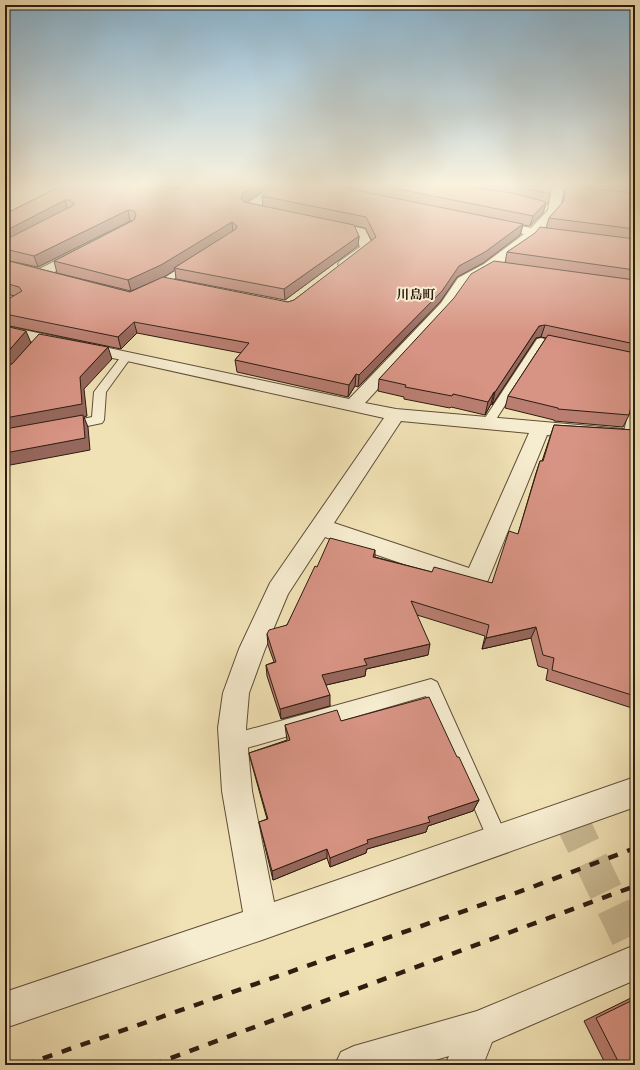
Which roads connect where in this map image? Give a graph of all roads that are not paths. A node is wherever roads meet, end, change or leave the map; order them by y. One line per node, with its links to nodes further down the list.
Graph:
1 (362, 236): 9 (street)
2 (530, 236): 7 (street)
3 (559, 236): 4 (street)
4 (580, 239)
5 (89, 248): 10 (street)
6 (201, 257): 11 (lane)
7 (489, 267): 8 (street); 16 (street)
8 (512, 270)
9 (336, 271)
10 (63, 280)
11 (157, 285): 12 (street)
12 (178, 285)
13 (5, 331): 15 (street)
14 (570, 348): 19 (lane)
15 (127, 356): 16 (street); 20 (lane)
16 (352, 406): 18 (street)
17 (635, 412): 22 (lane)
18 (396, 415): 19 (street); 23 (street)
19 (487, 424): 21 (street)
20 (59, 427)
21 (540, 428): 22 (street); 23 (street)
22 (632, 436)
23 (321, 527): 24 (street)
24 (233, 743): 26 (lane); 27 (street)
25 (635, 792): 26 (street)
26 (498, 840): 27 (street)
27 (262, 923): 29 (street)
28 (635, 962): 30 (street)
29 (5, 1010)
30 (478, 1029): 31 (street); 32 (street)
31 (354, 1065)
32 (464, 1065)

